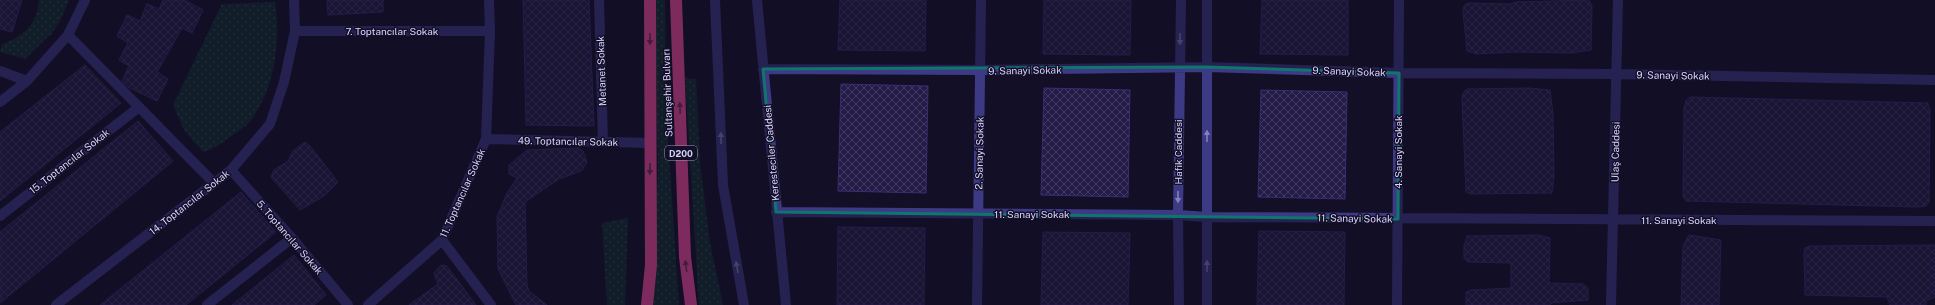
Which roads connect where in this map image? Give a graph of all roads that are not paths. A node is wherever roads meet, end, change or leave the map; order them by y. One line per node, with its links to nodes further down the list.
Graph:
1 (85, 0): 16 (street)
2 (294, 0): 14 (street, 14. Toptancılar Sokak)
3 (489, 0): 15 (street, 11. Toptancılar Sokak)
4 (599, 0): 29 (street, Metanet Sokak)
5 (650, 0): 30 (highway, Sultanşehir Bulvarı / D200, one-way to 30)
6 (676, 0): 49 (highway, Sultanşehir Bulvarı / D200, one-way to 6)
7 (715, 0): 50 (street, one-way to 7)
8 (757, 0): 19 (street, Keresteciler Caddesi)
9 (981, 0): 20 (street, 2. Sanayi Sokak)
10 (1180, 0): 18 (street, Hafik Caddesi, one-way to 18)
11 (1207, 0): 17 (street)
12 (1399, 0): 22 (street, 4. Sanayi Sokak)
13 (1618, 0): 23 (street, Ulaş Caddesi)
14 (295, 31): 15 (street, 7. Toptancılar Sokak); 31 (street, 14. Toptancılar Sokak)
15 (490, 31): 28 (street, 11. Toptancılar Sokak)
16 (68, 35): 25 (street); 27 (street)
17 (1207, 67): 18 (street, 9. Sanayi Sokak); 22 (street, 9. Sanayi Sokak); 37 (street, one-way to 17)
18 (1179, 68): 20 (street, 9. Sanayi Sokak); 35 (street, Hafik Caddesi, one-way to 35)
19 (763, 69): 20 (street, 9. Sanayi Sokak); 33 (street, Keresteciler Caddesi)
20 (980, 70): 34 (street, 2. Sanayi Sokak)
21 (0, 71): 25 (street)
22 (1399, 73): 23 (street, 9. Sanayi Sokak); 38 (street, 4. Sanayi Sokak)
23 (1616, 74): 24 (street, 9. Sanayi Sokak); 39 (street, Ulaş Caddesi)
24 (1935, 80)
25 (27, 81): 26 (street)
26 (0, 102)
27 (139, 107): 32 (street); 36 (street, 15. Toptancılar Sokak)
28 (486, 139): 29 (street, 49. Toptancılar Sokak); 42 (street, 11. Toptancılar Sokak)
29 (603, 142): 30 (street, 49. Toptancılar Sokak)
30 (650, 143): 48 (highway, Sultanşehir Bulvarı / D200, one-way to 48)
31 (231, 170): 32 (street, 14. Toptancılar Sokak); 41 (street, 5. Toptancılar Sokak)
32 (214, 183): 43 (street, 14. Toptancılar Sokak)
33 (776, 212): 34 (street, 11. Sanayi Sokak); 51 (street, Keresteciler Caddesi)
34 (978, 214): 35 (street, 11. Sanayi Sokak); 52 (street, 2. Sanayi Sokak)
35 (1178, 215): 37 (street, 11. Sanayi Sokak); 53 (street, Hafik Caddesi)
36 (0, 216)
37 (1207, 217): 38 (street, 11. Sanayi Sokak); 54 (street, one-way to 37)
38 (1398, 219): 39 (street, 11. Sanayi Sokak); 55 (street, 4. Sanayi Sokak)
39 (1613, 220): 40 (street, 11. Sanayi Sokak); 56 (street, Ulaş Caddesi)
40 (1935, 221)
41 (292, 238): 44 (street); 45 (street, 5. Toptancılar Sokak)
42 (442, 240): 46 (street, 11. Toptancılar Sokak); 47 (street)
43 (56, 305)
44 (207, 305)
45 (348, 305)
46 (368, 305)
47 (491, 305)
48 (647, 305)
49 (691, 305)
50 (744, 305)
51 (786, 305)
52 (977, 305)
53 (1180, 305)
54 (1207, 305)
55 (1397, 305)
56 (1611, 305)

